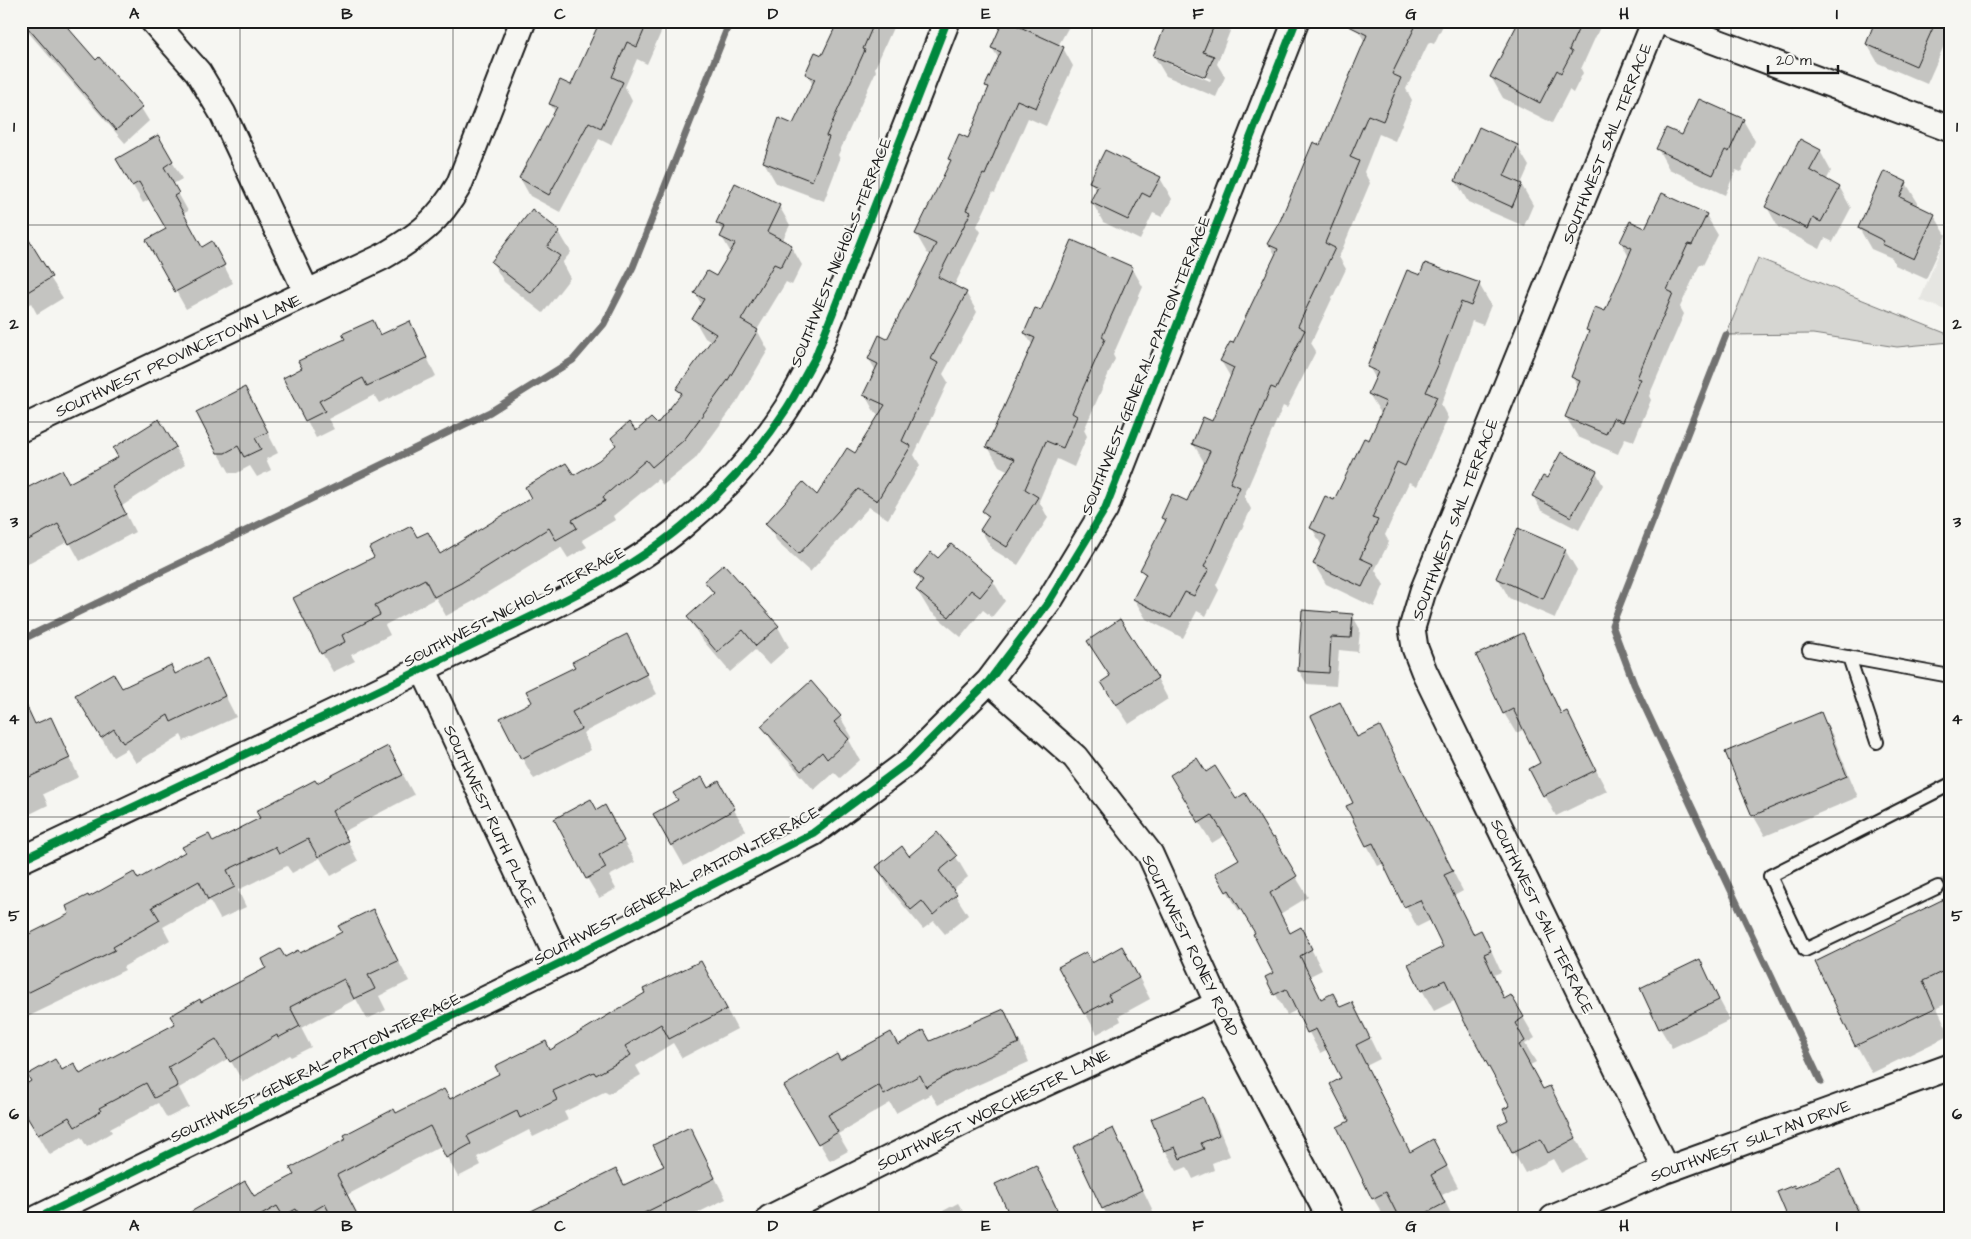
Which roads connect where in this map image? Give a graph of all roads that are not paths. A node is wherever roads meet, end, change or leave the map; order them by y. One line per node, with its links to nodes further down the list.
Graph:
1 (153, 21): 8 (street)
2 (522, 21): 8 (street, SOUTHWEST PROVINCETOWN LANE)
3 (947, 21): 12 (street, SOUTHWEST NICHOLS TERRACE)
4 (1296, 21): 14 (street, SOUTHWEST GENERAL PATTON TERRACE)
5 (1655, 21): 22 (street, SOUTHWEST SAIL TERRACE)
6 (1661, 21): 7 (street)
7 (1950, 129)
8 (307, 293): 9 (street, SOUTHWEST PROVINCETOWN LANE)
9 (21, 429)
10 (1809, 650): 11 (lane)
11 (1849, 657): 13 (lane); 15 (lane)
12 (423, 669): 17 (street, SOUTHWEST NICHOLS TERRACE); 19 (street, SOUTHWEST RUTH PLACE)
13 (1950, 676)
14 (989, 681): 19 (street, SOUTHWEST GENERAL PATTON TERRACE); 20 (street, SOUTHWEST RONEY ROAD)
15 (1877, 742)
16 (1950, 784): 18 (lane)
17 (21, 860)
18 (1938, 887)
19 (560, 963): 23 (street, SOUTHWEST GENERAL PATTON TERRACE)
20 (1218, 1004): 24 (street, SOUTHWEST WORCHESTER LANE); 25 (street, SOUTHWEST RONEY ROAD)
21 (1950, 1067): 22 (street, SOUTHWEST SULTAN DRIVE)
22 (1666, 1170): 26 (street, SOUTHWEST SULTAN DRIVE)
23 (38, 1218)
24 (770, 1218)
25 (1330, 1218)
26 (1553, 1218)

